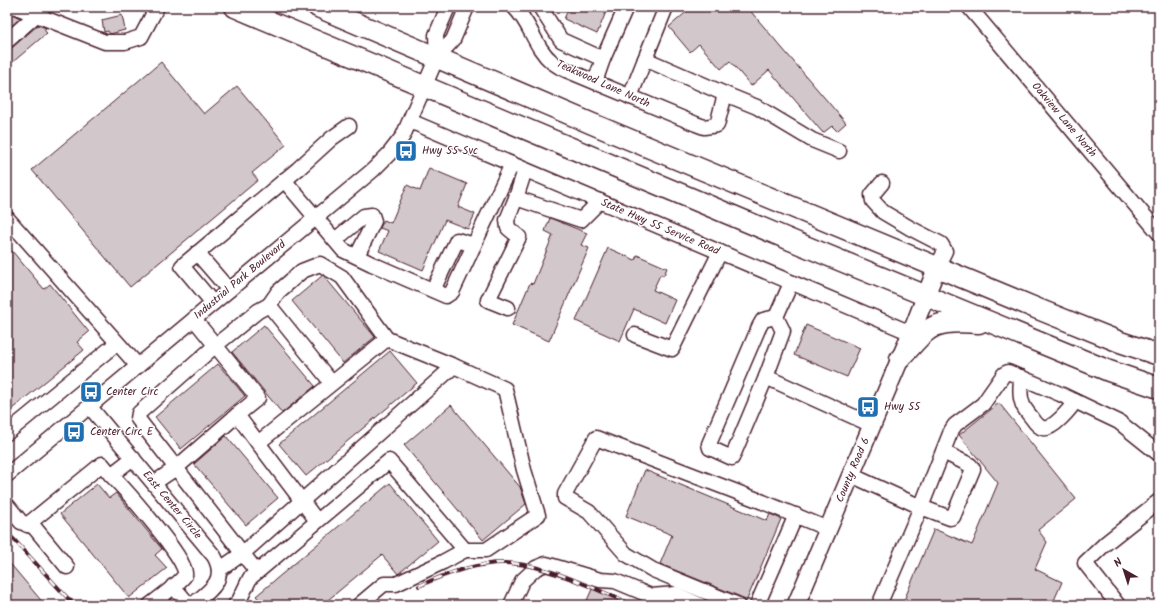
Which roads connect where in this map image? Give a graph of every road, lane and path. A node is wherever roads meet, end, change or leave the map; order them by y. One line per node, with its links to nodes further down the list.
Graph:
1 (16, 7): 12 (street)
2 (157, 7): 12 (street)
3 (235, 7): 18 (highway)
4 (318, 7): 14 (highway)
5 (448, 7): 14 (street, Industrial Park Boulevard)
6 (467, 7): 14 (street, Industrial Park Boulevard)
7 (514, 7): 17 (street, Teakwood Lane North)
8 (540, 7): 15 (street)
9 (626, 7): 15 (street)
10 (666, 7): 16 (street)
11 (969, 7): 31 (street, Oakview Lane North)
12 (36, 15): 13 (street)
13 (7, 41)
14 (437, 57): 18 (street, Industrial Park Boulevard); 36 (highway)
15 (603, 59): 17 (street)
16 (645, 59): 19 (street); 20 (street)
17 (595, 82): 20 (street, Teakwood Lane North)
18 (424, 87): 21 (street, Industrial Park Boulevard); 39 (highway)
19 (725, 94): 20 (street, Teakwood Lane North); 23 (street)
20 (630, 97)
21 (410, 121): 24 (street, State Hwy 55 Service Road); 29 (street, Industrial Park Boulevard)
22 (349, 126): 25 (street)
23 (839, 151)
24 (519, 167): 27 (street); 28 (street, State Hwy 55 Service Road); 35 (street)
25 (284, 180): 29 (street); 34 (street)
26 (882, 183): 36 (street)
27 (516, 198): 28 (street); 42 (street)
28 (600, 202): 33 (street, State Hwy 55 Service Road)
29 (316, 217): 32 (street); 38 (street, Industrial Park Boulevard)
30 (7, 218): 49 (street)
31 (1159, 233)
32 (335, 240): 35 (street); 35 (street)
33 (720, 252): 37 (street, State Hwy 55 Service Road); 47 (street)
34 (197, 253): 38 (street); 40 (street)
35 (357, 256)
36 (937, 267): 39 (main road, County Road 6); 51 (highway)
37 (791, 283): 43 (street); 46 (street, State Hwy 55 Service Road)
38 (229, 290): 40 (street, Industrial Park Boulevard)
39 (925, 296): 45 (highway); 46 (main road, County Road 6)
40 (213, 303): 44 (street, Industrial Park Boulevard)
41 (269, 305): 48 (street); 50 (street); 57 (street)
42 (508, 308)
43 (776, 317): 55 (street); 55 (street)
44 (194, 319): 50 (street); 53 (street, Industrial Park Boulevard)
45 (995, 325): 52 (highway); 58 (highway)
46 (911, 333): 52 (main road, County Road 6)
47 (635, 335)
48 (387, 338): 54 (street); 57 (street)
49 (117, 343): 53 (street); 63 (street)
50 (216, 345): 61 (street); 68 (street)
51 (1159, 355)
52 (900, 359): 62 (main road, County Road 6)
53 (138, 366): 60 (street, Industrial Park Boulevard)
54 (454, 366): 73 (street); 81 (street)
55 (766, 377): 62 (street)
56 (1021, 377): 59 (street); 59 (street); 65 (street)
57 (331, 382): 64 (street)
58 (1159, 388)
59 (1075, 401): 66 (street)
60 (90, 406): 67 (street, East Center Circle); 69 (street, Industrial Park Boulevard)
61 (237, 415): 64 (street); 68 (street)
62 (872, 425): 71 (main road, County Road 6)
63 (7, 433)
64 (258, 443): 73 (street)
65 (943, 452): 76 (street); 76 (street)
66 (1159, 454)
67 (133, 458): 70 (street); 72 (street, East Center Circle)
68 (176, 468): 72 (street); 82 (street)
69 (7, 475)
70 (111, 475): 79 (street); 86 (street)
71 (850, 475): 76 (street); 80 (main road, County Road 6)
72 (154, 483): 84 (street, East Center Circle)
73 (302, 501): 78 (street); 82 (street)
74 (1159, 501): 98 (street)
75 (7, 506): 79 (street)
76 (921, 507): 97 (street)
77 (796, 515): 80 (street); 94 (street); 95 (street)
78 (317, 521): 81 (street); 85 (street)
79 (27, 524): 83 (street)
80 (828, 528): 96 (main road, County Road 6)
81 (465, 550): 91 (street)
82 (242, 554): 84 (street); 85 (street)
83 (67, 567)
84 (219, 570): 89 (street)
85 (257, 572): 90 (street)
86 (173, 586): 87 (street); 88 (street)
87 (150, 605)
88 (189, 605)
89 (192, 605)
90 (235, 605)
91 (359, 605)
92 (511, 605): 93 (street)
93 (700, 605)
94 (738, 605)
95 (757, 605)
96 (796, 605)
97 (879, 605)
98 (1118, 605)

